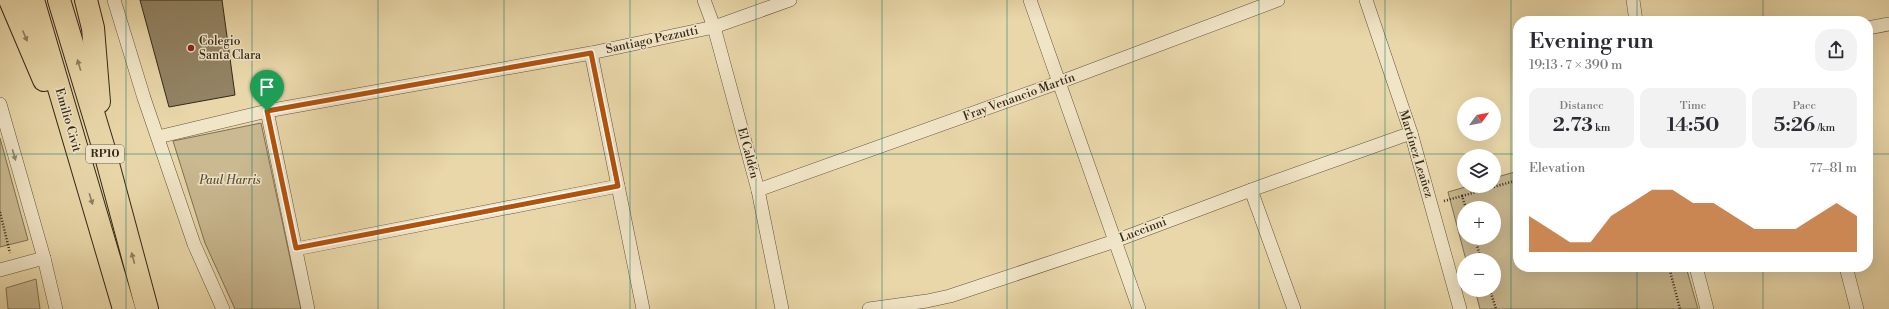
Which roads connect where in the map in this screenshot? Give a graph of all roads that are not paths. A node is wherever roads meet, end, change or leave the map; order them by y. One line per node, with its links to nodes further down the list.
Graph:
1 (10, 0): 23 (highway, one-way to 23)
2 (33, 0): 23 (highway, Emilio Civit / RP10)
3 (59, 0): 22 (highway, RP10, one-way to 3)
4 (86, 0): 22 (highway)
5 (114, 0): 21 (street)
6 (704, 0): 15 (street, El Caldén)
7 (790, 0): 15 (street, Santiago Pezzutti)
8 (1030, 0): 17 (street)
9 (1278, 0): 17 (street, Fray Venancio Martín)
10 (1366, 0): 20 (street, Martínez Leañez)
11 (1633, 0): 12 (street)
12 (1635, 16)
13 (1889, 24): 14 (street)
14 (1873, 27)
15 (714, 28): 16 (street, Santiago Pezzutti); 25 (street, El Caldén)
16 (591, 53): 19 (street, Santiago Pezzutti); 24 (street)
17 (1060, 82): 25 (street, Fray Venancio Martín); 27 (street)
18 (0, 104): 29 (street, one-way to 29)
19 (267, 111): 21 (street, Santiago Pezzutti); 28 (street)
20 (1411, 133): 26 (street, Luccinni); 45 (street, Martínez Leañez)
21 (158, 137): 38 (street)
22 (104, 149): 33 (highway, RP10, one-way to 22)
23 (82, 170): 34 (highway, Emilio Civit / RP10, one-way to 34)
24 (618, 186): 28 (street); 40 (street)
25 (758, 190): 41 (street, El Caldén)
26 (1251, 190): 27 (street, Luccinni); 44 (street)
27 (1115, 241): 42 (street, Luccinni); 43 (street)
28 (296, 248): 39 (street)
29 (44, 258): 30 (street); 35 (street)
30 (0, 270)
31 (1697, 272): 46 (street)
32 (1847, 272): 47 (street)
33 (141, 286): 36 (highway, RP10); 37 (highway)
34 (121, 304)
35 (56, 309)
36 (147, 309)
37 (154, 309)
38 (223, 309)
39 (308, 309)
40 (643, 309)
41 (782, 309)
42 (869, 309)
43 (1139, 309)
44 (1294, 309)
45 (1460, 309)
46 (1707, 309)
47 (1857, 309)

